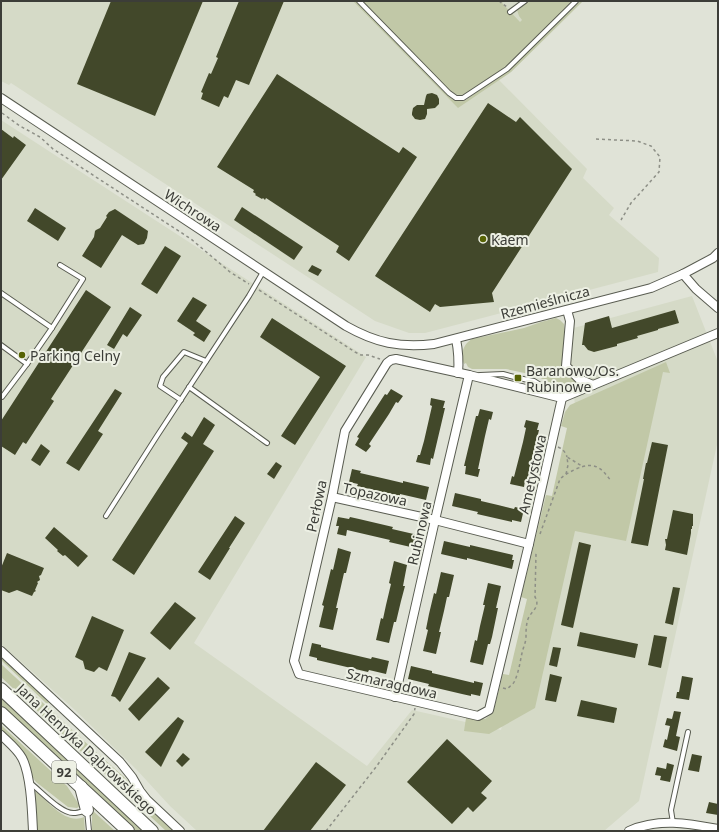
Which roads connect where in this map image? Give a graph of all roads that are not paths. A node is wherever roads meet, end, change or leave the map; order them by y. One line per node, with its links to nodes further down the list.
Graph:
1 (359, 1): 3 (lane)
2 (525, 1): 4 (lane)
3 (576, 1)
4 (511, 11)
5 (1, 98): 8 (street, Wichrowa)
6 (718, 254): 9 (street, Rzemieślnicza)
7 (60, 265): 13 (lane)
8 (263, 272): 15 (street, Wichrowa); 18 (lane)
9 (683, 274): 11 (street); 12 (street, Rzemieślnicza)
10 (1, 293): 13 (lane)
11 (718, 308)
12 (567, 310): 16 (street, Rzemieślnicza); 22 (street)
13 (52, 328): 19 (lane)
14 (718, 333): 22 (street)
15 (372, 339): 16 (street, Rzemieślnicza)
16 (456, 339): 20 (street)
17 (1, 345): 19 (lane)
18 (206, 361): 23 (lane); 26 (lane)
19 (27, 364): 24 (lane)
20 (458, 373): 21 (street); 28 (street, Perłowa)
21 (470, 375): 25 (street); 30 (street, Rubinowa)
22 (593, 385): 25 (street)
23 (189, 387): 26 (lane); 27 (lane)
24 (1, 397)
25 (562, 398): 31 (street, Ametystowa)
26 (181, 400): 29 (lane)
27 (267, 443)
28 (332, 497): 30 (street, Topazowa); 33 (street, Perłowa)
29 (106, 516)
30 (435, 520): 31 (street, Topazowa); 35 (street, Rubinowa)
31 (532, 546): 37 (street, Ametystowa)
32 (1, 651): 49 (street)
33 (299, 674): 35 (street, Szmaragdowa)
34 (1, 689): 48 (main road, Jana Henryka Dąbrowskiego / 92)
35 (395, 697): 37 (street, Szmaragdowa)
36 (1, 713): 41 (main road, 92)
37 (478, 716)
38 (688, 732): 43 (lane)
39 (2, 738): 40 (street)
40 (29, 782): 42 (lane); 45 (street)
41 (81, 787): 42 (main road); 47 (main road, 92)
42 (87, 810): 46 (lane)
43 (673, 823): 44 (street); 50 (street)
44 (718, 829)
45 (33, 831)
46 (89, 831)
47 (128, 831)
48 (152, 831)
49 (180, 831)
50 (629, 831)

